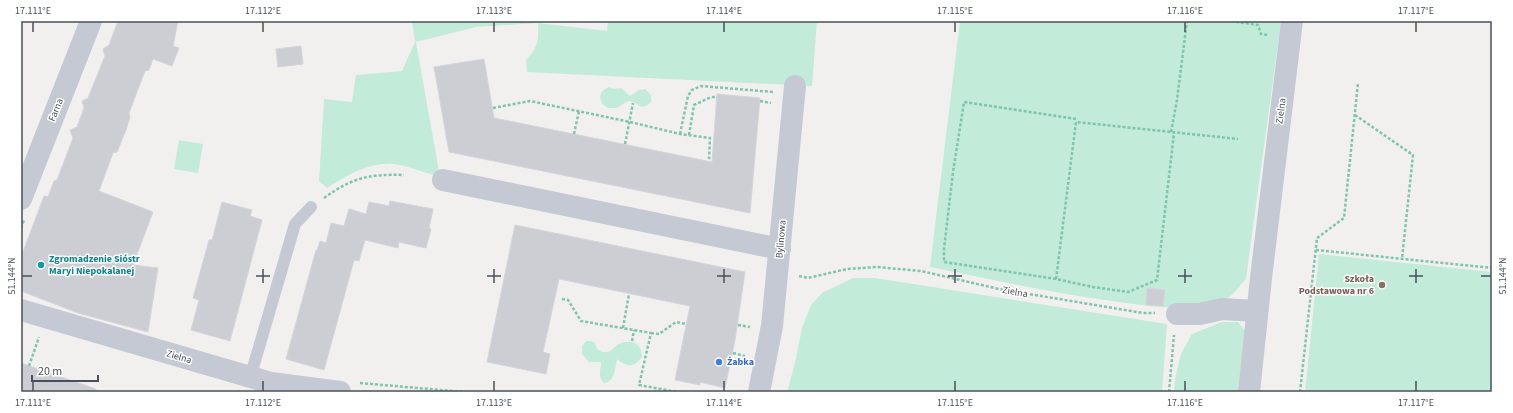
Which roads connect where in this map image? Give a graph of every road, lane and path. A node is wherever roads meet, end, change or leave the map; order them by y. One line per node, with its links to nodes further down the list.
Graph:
1 (91, 21): 25 (street, Farna)
2 (1187, 21): 16 (path)
3 (1231, 21): 5 (path)
4 (1292, 21): 36 (street, Zielna)
5 (1261, 34)
6 (1358, 83): 13 (path)
7 (796, 86): 27 (street, Bylinowa)
8 (775, 92): 18 (path)
9 (717, 97): 19 (path)
10 (633, 103): 15 (path)
11 (493, 108): 12 (path)
12 (579, 111): 15 (path); 17 (path)
13 (1355, 115): 28 (path); 29 (path)
14 (1076, 119): 32 (path)
15 (630, 122): 18 (path); 21 (path)
16 (1172, 132): 20 (path); 32 (path); 32 (path)
17 (574, 134)
18 (680, 134): 19 (path)
19 (689, 135): 22 (path)
20 (1238, 139)
21 (625, 144)
22 (712, 158)
23 (404, 175): 26 (path)
24 (443, 180): 27 (street)
25 (21, 200)
26 (311, 206): 45 (lane)
27 (780, 249): 48 (street, Bylinowa)
28 (1316, 250): 29 (path); 51 (path)
29 (1402, 259): 30 (path)
30 (1492, 268)
31 (808, 278): 37 (path, Zielna)
32 (1056, 279)
33 (629, 294): 39 (path)
34 (562, 299): 39 (path)
35 (21, 310): 45 (street, Zielna)
36 (1257, 311): 37 (street); 50 (street, Zielna)
37 (1177, 314): 49 (path)
38 (686, 324): 42 (path)
39 (623, 328): 40 (path)
40 (634, 330): 42 (path); 43 (path)
41 (41, 331): 44 (path)
42 (651, 333): 47 (path)
43 (632, 341)
44 (29, 366)
45 (250, 378): 46 (street, Zielna)
46 (340, 392)
47 (677, 392)
48 (759, 392)
49 (1169, 392)
50 (1249, 392)
51 (1300, 392)

